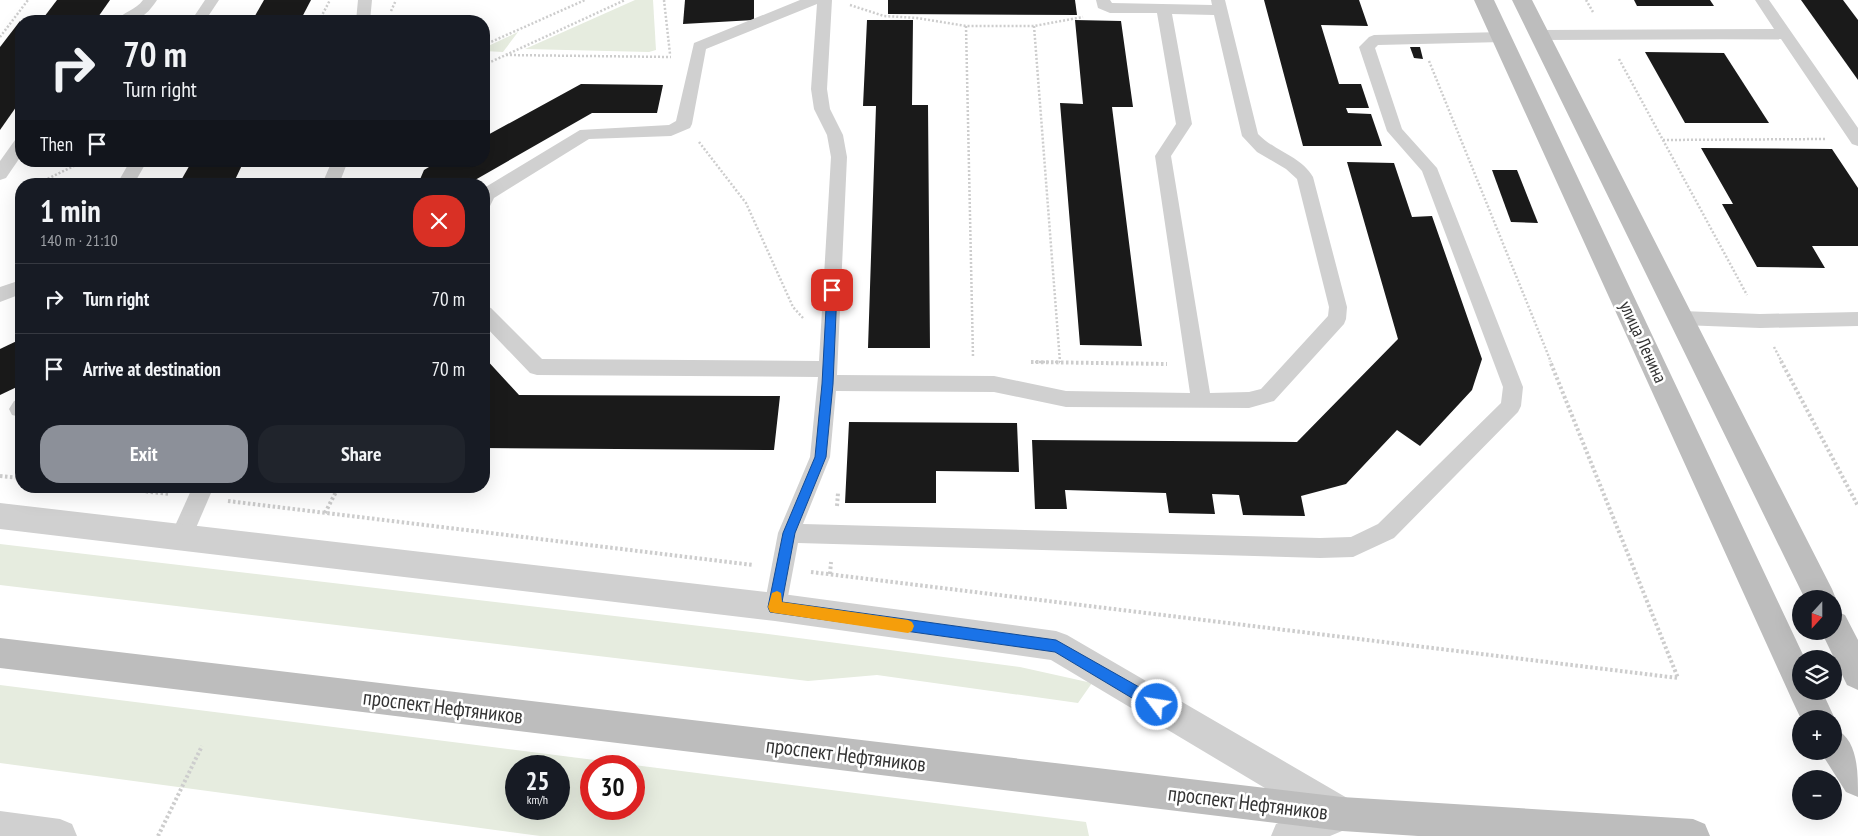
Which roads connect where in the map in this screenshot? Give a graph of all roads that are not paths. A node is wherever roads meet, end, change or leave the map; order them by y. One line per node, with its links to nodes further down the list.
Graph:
1 (150, 0): 12 (lane)
2 (212, 0): 13 (lane)
3 (365, 0): 14 (lane)
4 (814, 0): 23 (lane)
5 (825, 0): 29 (lane)
6 (1484, 0): 17 (main road, улица Ленина)
7 (1522, 0): 16 (main road)
8 (1762, 0): 15 (lane)
9 (1103, 3): 11 (lane)
10 (1219, 5): 11 (lane); 30 (lane)
11 (1164, 9): 30 (lane)
12 (134, 15)
13 (202, 15)
14 (364, 15)
15 (1786, 34): 16 (lane); 18 (lane)
16 (1540, 35): 26 (main road)
17 (1503, 38): 33 (lane); 39 (main road, улица Ленина)
18 (1858, 139)
19 (15, 153): 21 (lane)
20 (135, 167): 22 (lane)
21 (0, 174)
22 (129, 178)
23 (490, 193)
24 (15, 289): 25 (lane)
25 (0, 295)
26 (1682, 318): 28 (lane); 35 (main road)
27 (490, 319): 29 (lane)
28 (1858, 319)
29 (828, 376): 30 (lane); 33 (lane)
30 (1201, 401)
31 (202, 493): 34 (lane)
32 (0, 516): 34 (street)
33 (789, 533): 36 (lane)
34 (181, 537): 36 (street)
35 (1817, 590)
36 (775, 607): 43 (street)
37 (1841, 640): 40 (main road)
38 (0, 653): 43 (main road, проспект Нефтяников)
39 (1792, 665)
40 (1858, 674)
41 (1842, 756): 42 (main road)
42 (1858, 780)
43 (1342, 814): 45 (main road, проспект Нефтяников); 47 (street)
44 (0, 828): 46 (street)
45 (1619, 834): 48 (main road, проспект Нефтяников)
46 (60, 836)
47 (1288, 836)
48 (1693, 836)

